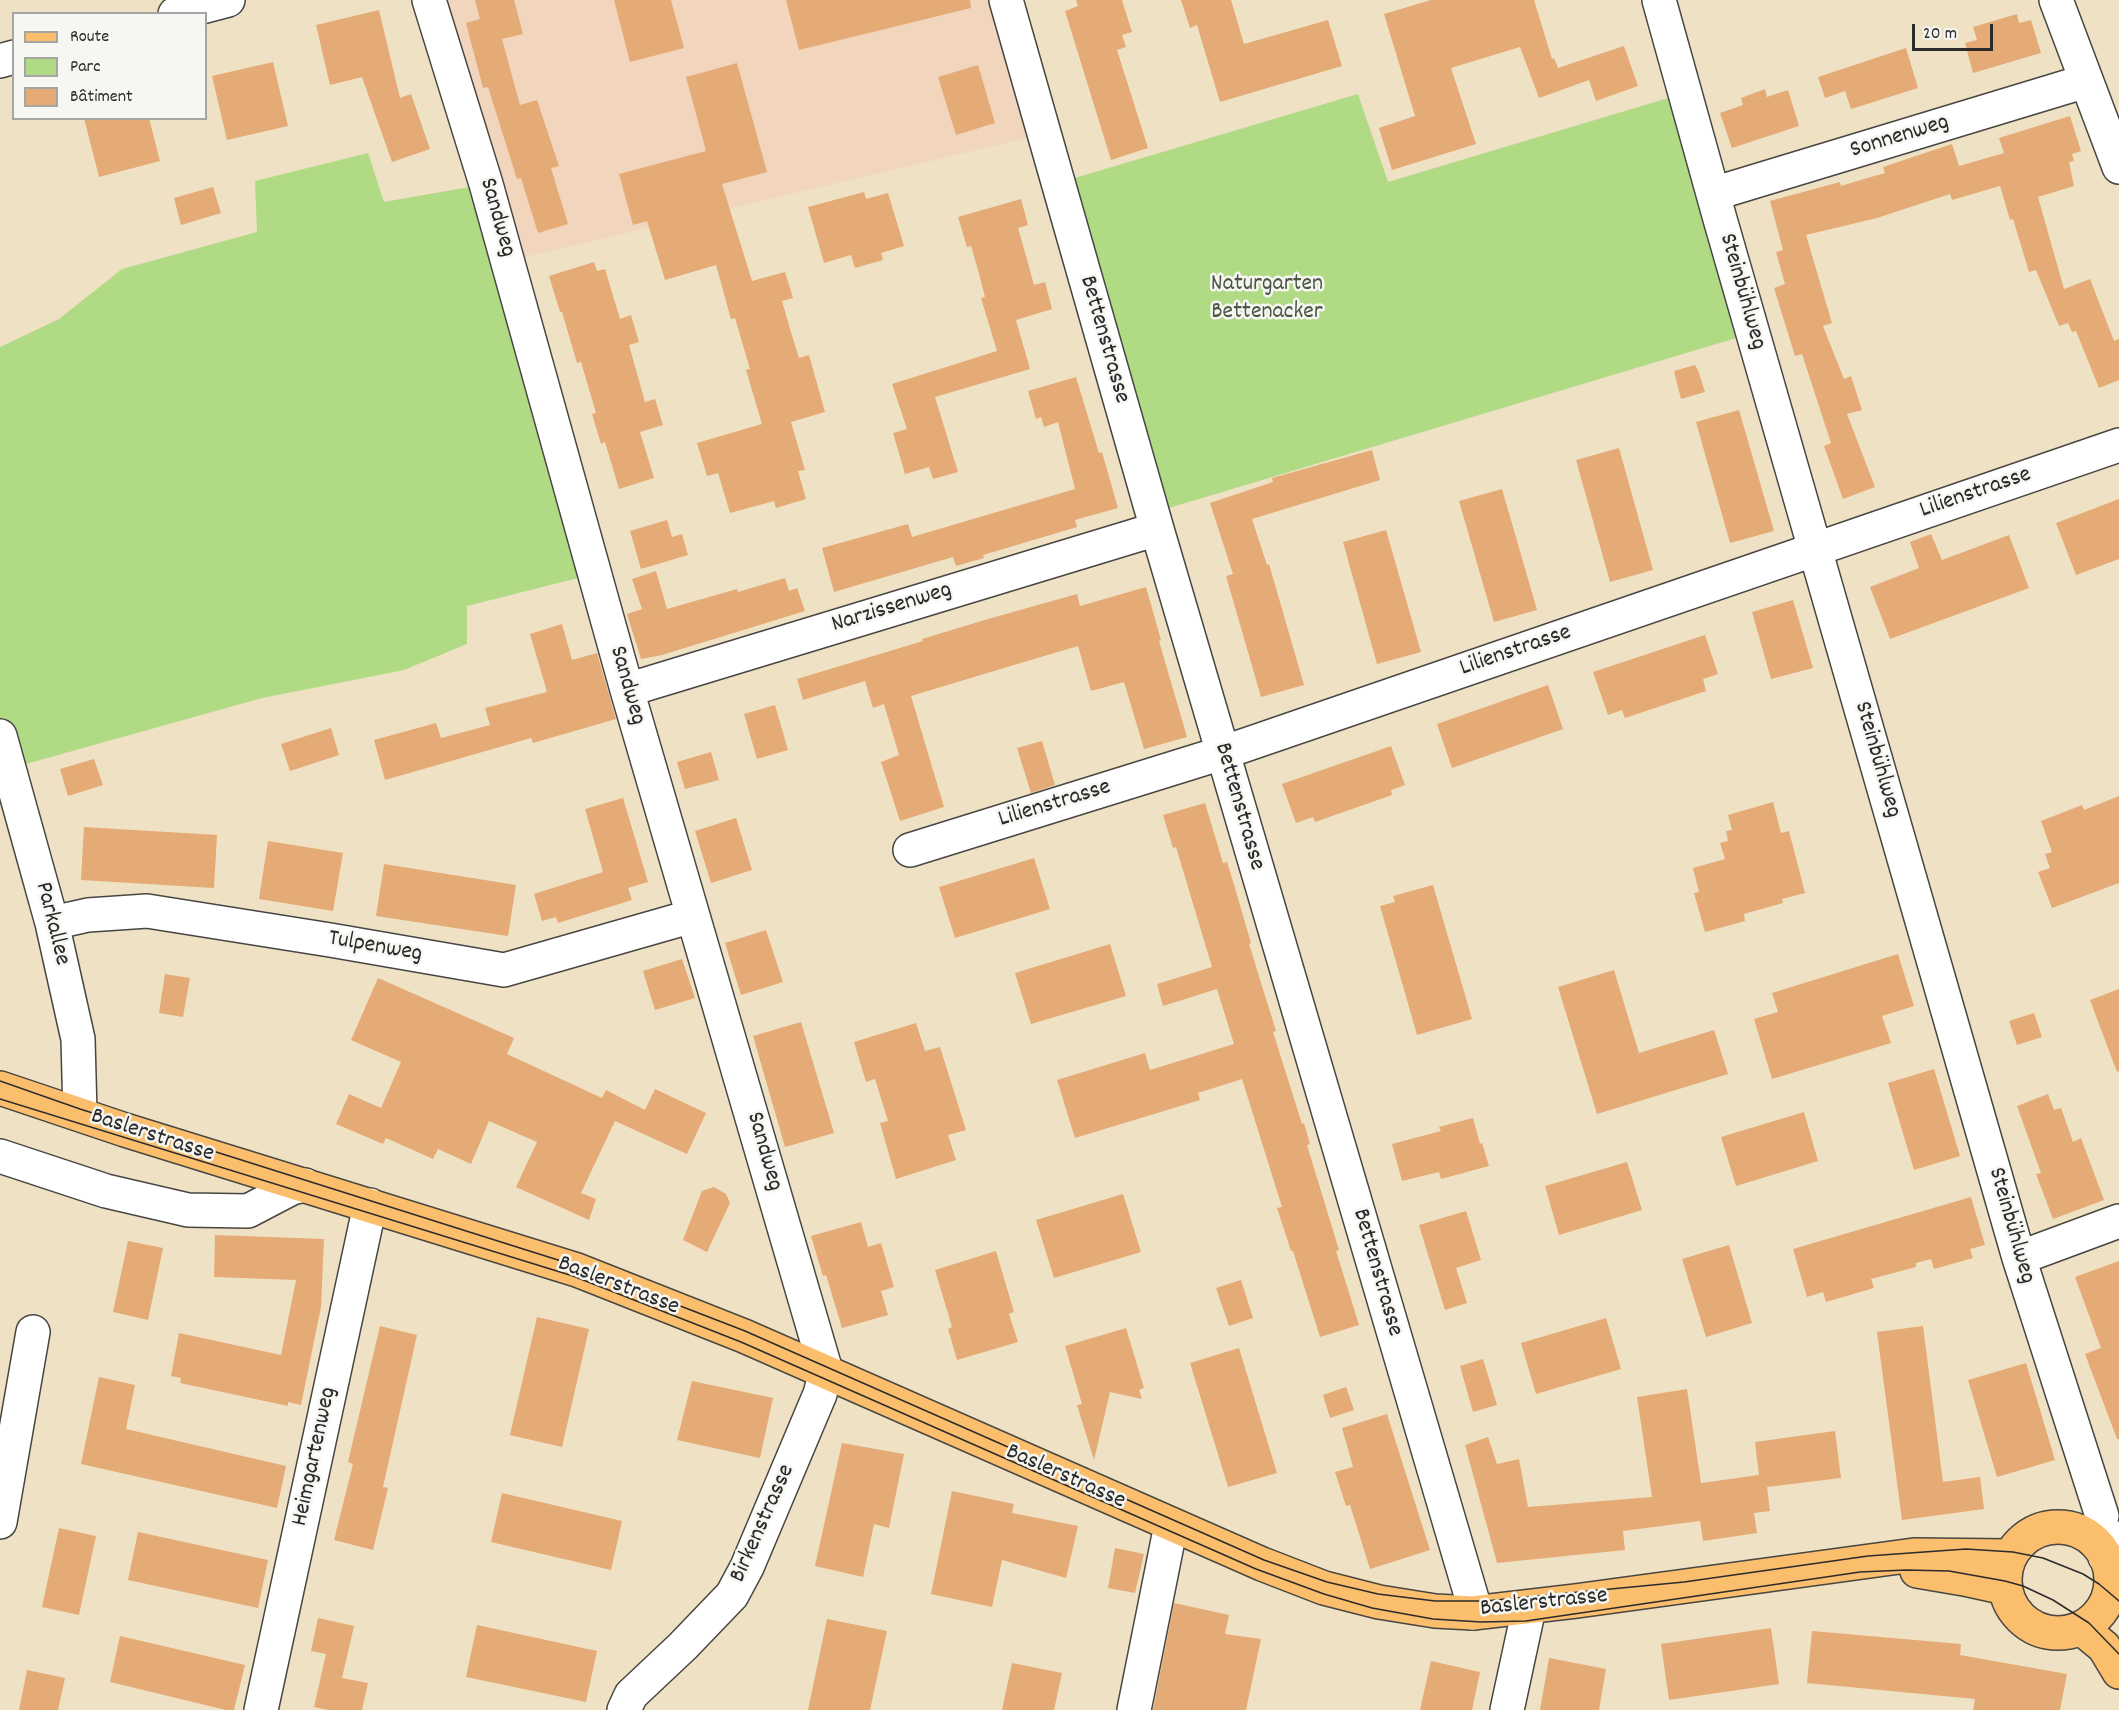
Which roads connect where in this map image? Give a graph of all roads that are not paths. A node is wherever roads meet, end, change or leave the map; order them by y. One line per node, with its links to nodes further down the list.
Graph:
1 (228, 0): 6 (street)
2 (429, 0): 13 (street, Sandweg)
3 (1006, 0): 11 (street, Bettenstrasse)
4 (1659, 0): 9 (street, Steinbühlweg)
5 (2056, 0): 7 (street)
6 (183, 12)
7 (2086, 81): 8 (street); 9 (street, Sonnenweg)
8 (2119, 167)
9 (1713, 194): 12 (street, Steinbühlweg)
10 (2119, 445): 12 (street, Lilienstrasse)
11 (1157, 529): 13 (street, Narzissenweg); 15 (street, Bettenstrasse)
12 (1815, 550): 15 (street, Lilienstrasse); 25 (street, Steinbühlweg)
13 (627, 690): 17 (street, Sandweg)
14 (0, 736): 18 (street, Parkallee)
15 (1222, 753): 16 (street, Lilienstrasse); 36 (street, Bettenstrasse)
16 (910, 850)
17 (693, 915): 18 (street, Tulpenweg); 27 (street, Sandweg)
18 (52, 923): 20 (street, Parkallee)
19 (0, 1088): 20 (main road, Baslerstrasse)
20 (80, 1114): 22 (main road, Baslerstrasse)
21 (0, 1156): 22 (street)
22 (305, 1185): 23 (main road, Baslerstrasse)
23 (370, 1205): 27 (main road, Baslerstrasse); 39 (street, Heimgartenweg)
24 (2119, 1221): 25 (street)
25 (2019, 1258): 30 (street, Steinbühlweg)
26 (33, 1332): 28 (street)
27 (826, 1371): 29 (main road, Baslerstrasse); 40 (street, Birkenstrasse)
28 (0, 1522)
29 (1171, 1525): 36 (main road, Baslerstrasse); 41 (street)
30 (2106, 1530): 31 (main road); 34 (main road)
31 (2010, 1556): 32 (main road, Baslerstrasse); 33 (main road)
32 (1853, 1564): 33 (main road, Baslerstrasse); 35 (main road, Baslerstrasse)
33 (2006, 1588): 37 (main road)
34 (2113, 1607): 37 (main road)
35 (1529, 1608): 36 (main road, Baslerstrasse); 42 (street)
36 (1473, 1612)
37 (2081, 1628): 38 (main road)
38 (2119, 1672)
39 (261, 1710)
40 (624, 1710)
41 (1134, 1710)
42 (1507, 1710)

